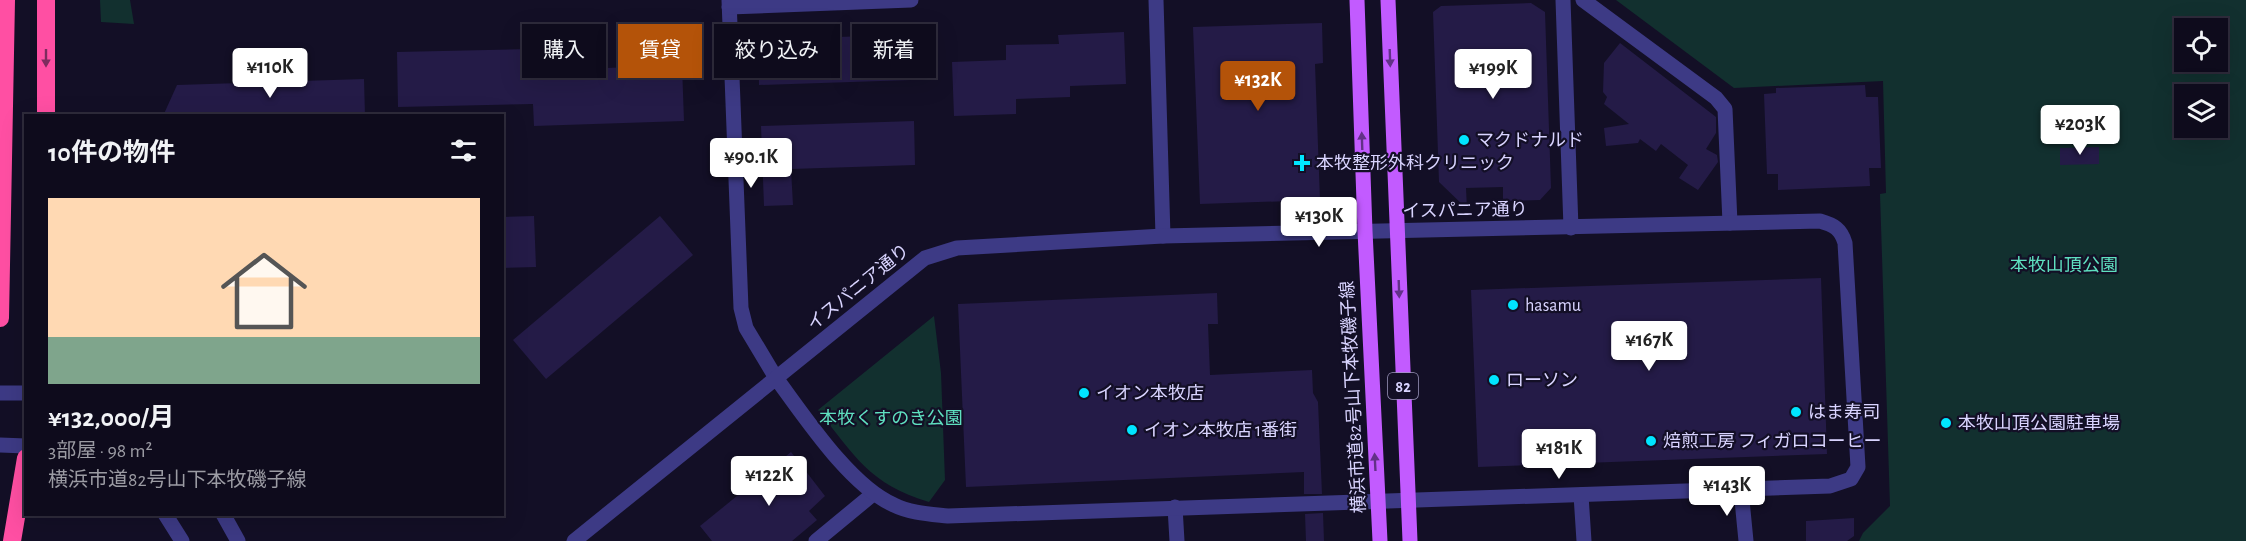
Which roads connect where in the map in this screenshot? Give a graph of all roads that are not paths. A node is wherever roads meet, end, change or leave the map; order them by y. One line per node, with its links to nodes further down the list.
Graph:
1 (6, 0): 16 (highway)
2 (46, 0): 10 (highway, one-way to 10, bridge)
3 (911, 0): 9 (street)
4 (1156, 0): 15 (street)
5 (1357, 0): 13 (main road, 横浜市道82号山下本牧磯子線 / 82, one-way to 5)
6 (1388, 0): 14 (main road, 82, one-way to 14)
7 (1563, 0): 12 (street)
8 (1583, 0): 11 (street)
9 (729, 4): 17 (street)
10 (46, 114)
11 (1730, 223): 12 (street, イスパニア通り); 23 (street, イスパニア通り)
12 (1571, 228): 14 (street, イスパニア通り)
13 (1365, 231): 14 (street, イスパニア通り); 15 (street, イスパニア通り); 27 (main road, 横浜市道82号山下本牧磯子線 / 82, one-way to 13)
14 (1396, 231): 26 (main road, 82, one-way to 26)
15 (1163, 236): 17 (street, イスパニア通り)
16 (0, 318)
17 (776, 378): 24 (street); 34 (street, イスパニア通り)
18 (0, 393): 19 (street)
19 (24, 393)
20 (0, 445): 21 (street)
21 (24, 446)
22 (24, 470): 31 (highway)
23 (1742, 490): 25 (street); 40 (street)
24 (873, 494): 28 (street); 35 (street)
25 (1581, 495): 26 (street); 39 (street)
26 (1408, 502): 27 (street); 38 (main road, 82)
27 (1377, 503): 28 (street); 37 (main road, 横浜市道82号山下本牧磯子線 / 82)
28 (1175, 507): 36 (street)
29 (166, 516): 32 (street)
30 (224, 516): 33 (street)
31 (12, 541)
32 (182, 541)
33 (238, 541)
34 (574, 541)
35 (816, 541)
36 (1177, 541)
37 (1380, 541)
38 (1410, 541)
39 (1584, 541)
40 (1746, 541)

